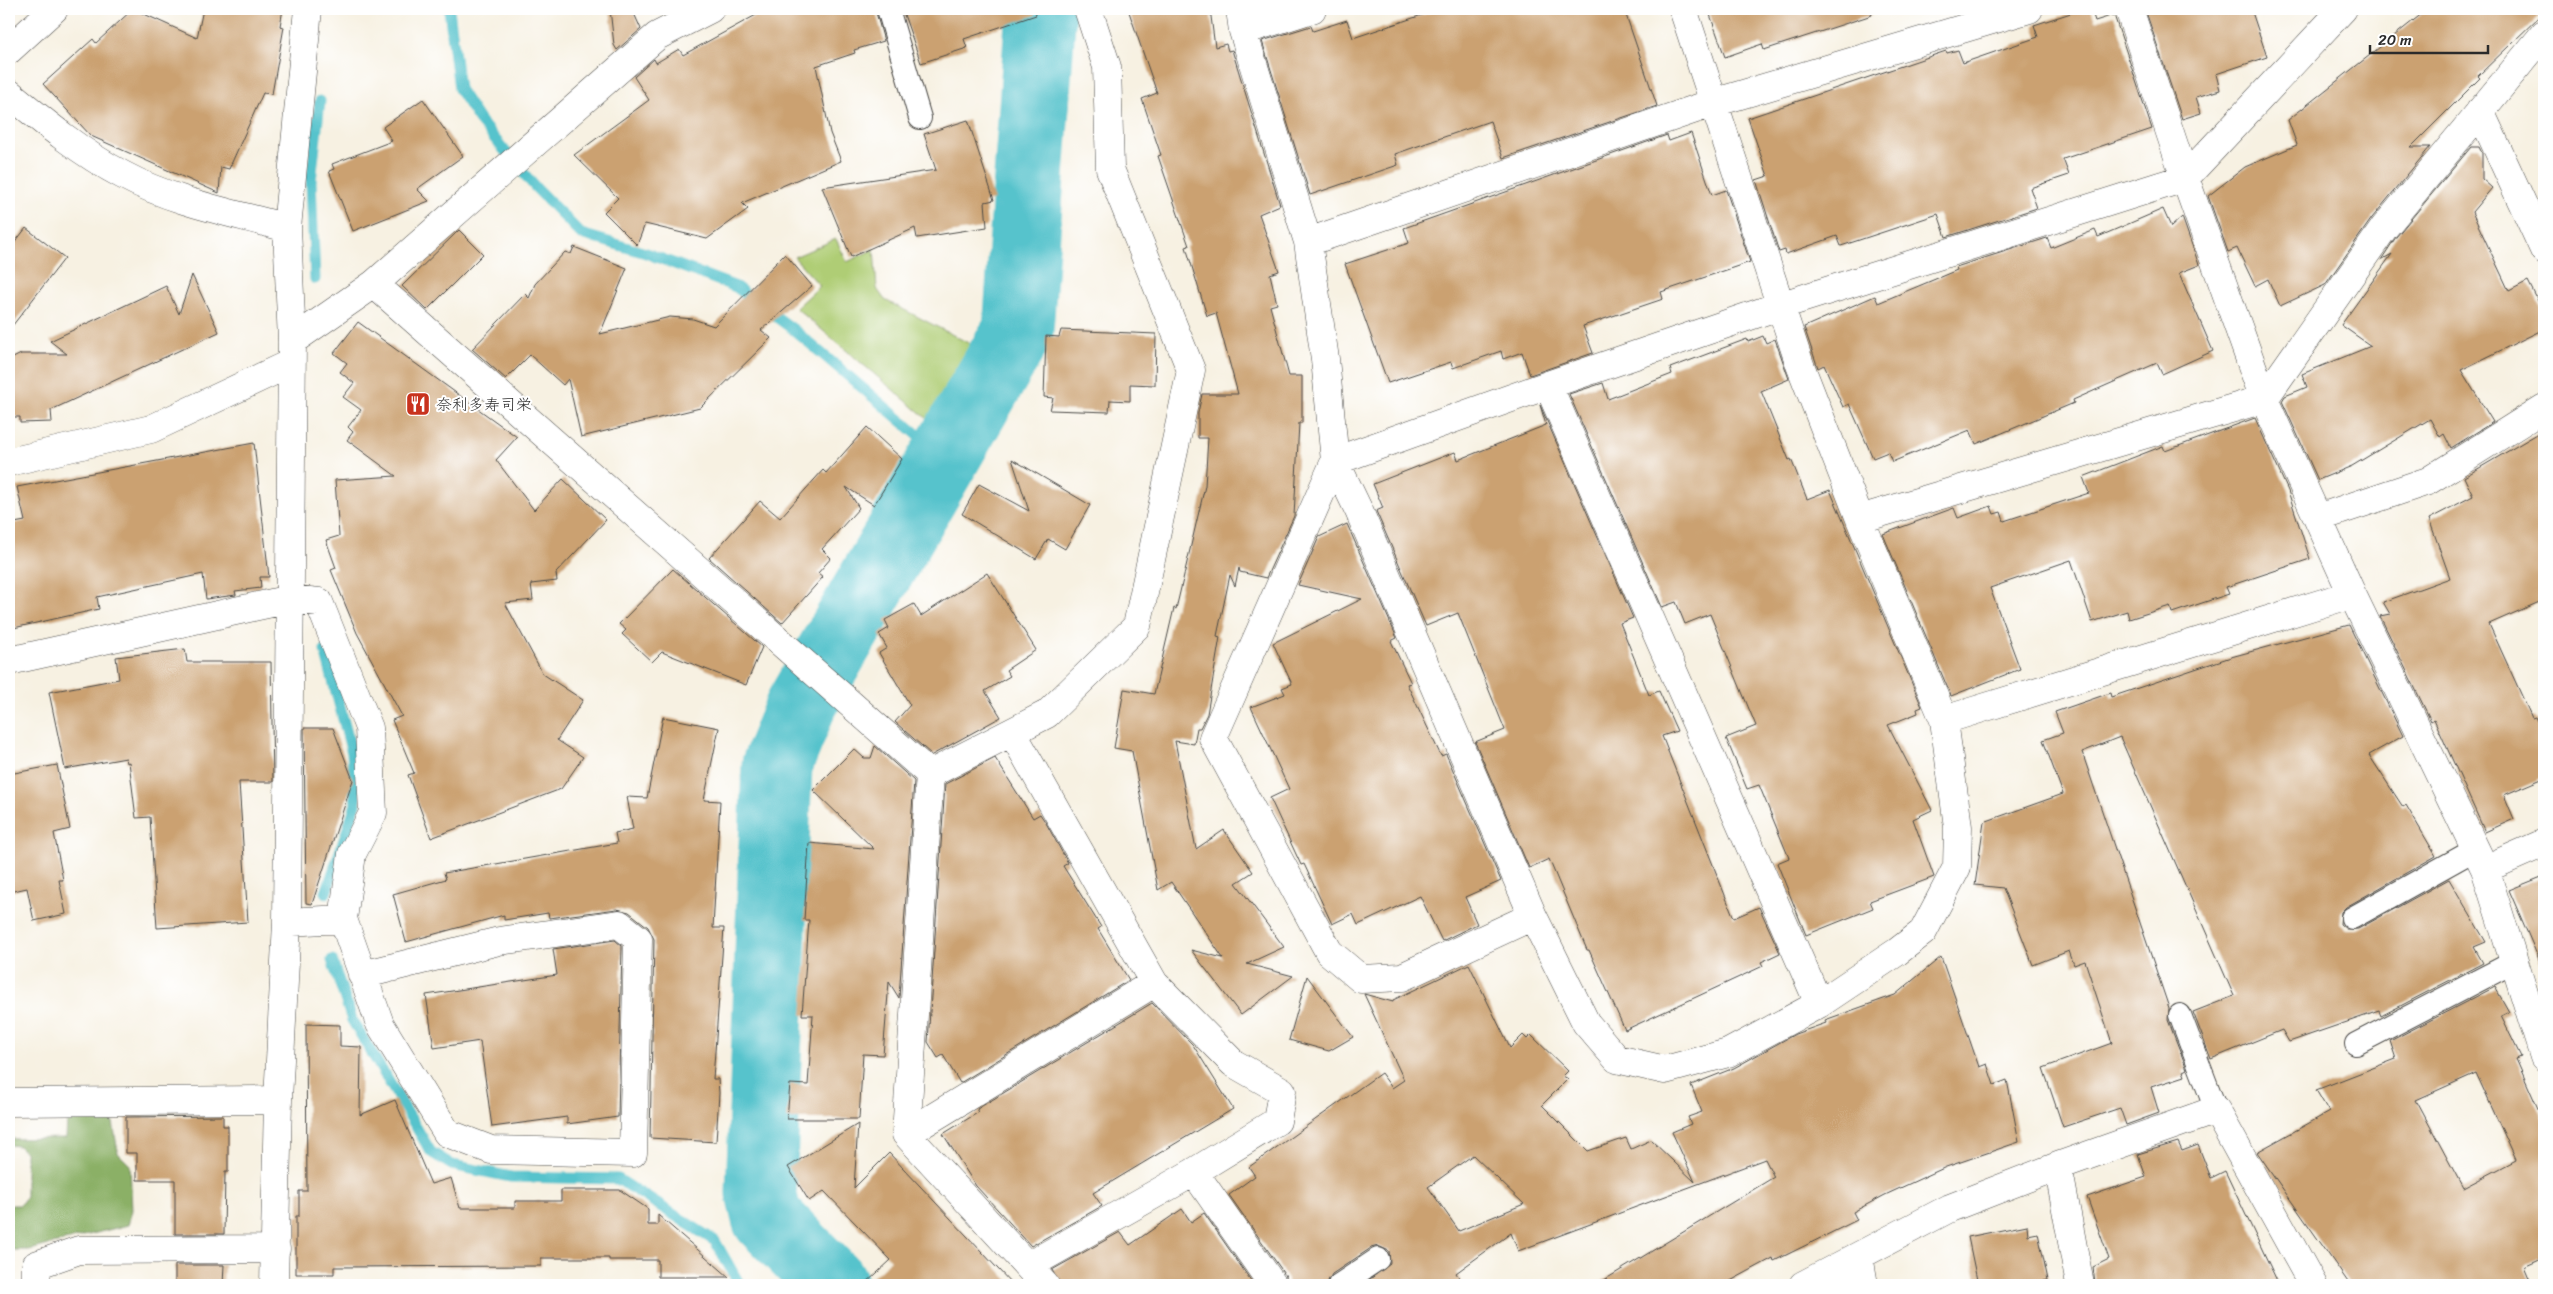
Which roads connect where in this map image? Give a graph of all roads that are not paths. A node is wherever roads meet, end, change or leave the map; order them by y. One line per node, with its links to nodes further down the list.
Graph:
1 (54, 9): 13 (street)
2 (308, 9): 19 (street)
3 (710, 9): 22 (street)
4 (888, 9): 17 (lane)
5 (1088, 9): 36 (street)
6 (1312, 9): 11 (street)
7 (1683, 9): 15 (street)
8 (2029, 9): 15 (street)
9 (2129, 9): 18 (street)
10 (2343, 9): 18 (street)
11 (1242, 20): 20 (street)
12 (2544, 34): 16 (street)
13 (9, 50)
14 (9, 93): 19 (street)
15 (1713, 103): 20 (street); 23 (street)
16 (2480, 111): 21 (street); 26 (street)
17 (920, 118)
18 (2185, 178): 23 (street); 26 (street)
19 (287, 228): 24 (street)
20 (1308, 242): 28 (street)
21 (2544, 250)
22 (374, 284): 24 (street); 37 (street)
23 (1779, 306): 25 (street); 31 (street)
24 (292, 352): 29 (street); 33 (street)
25 (1548, 385): 28 (street); 47 (street)
26 (2264, 398): 30 (street); 31 (street)
27 (2544, 408): 30 (street)
28 (1335, 461): 40 (street); 40 (street)
29 (9, 462)
30 (2318, 518): 32 (street)
31 (1860, 519): 35 (street)
32 (2352, 594): 35 (street); 39 (street)
33 (290, 599): 34 (street); 42 (street); 43 (street)
34 (9, 661)
35 (1944, 720): 47 (street)
36 (1012, 732): 37 (street); 46 (street)
37 (930, 774): 54 (street)
38 (2544, 843): 39 (street)
39 (2480, 859): 41 (lane); 44 (street)
40 (1533, 916): 47 (street)
41 (2352, 918)
42 (344, 919): 43 (street); 45 (street)
43 (287, 922): 51 (street)
44 (2514, 962): 49 (lane); 50 (street)
45 (362, 975): 45 (street)
46 (1154, 983): 54 (street); 56 (street)
47 (1819, 1004)
48 (2180, 1015): 53 (lane)
49 (2356, 1044)
50 (2544, 1057)
51 (278, 1100): 52 (street); 57 (street)
52 (9, 1102)
53 (2216, 1110): 55 (street); 68 (street)
54 (906, 1134): 60 (street)
55 (2058, 1166): 58 (street); 67 (street)
56 (1194, 1172): 60 (street); 63 (street)
57 (276, 1249): 61 (street); 62 (street)
58 (1858, 1256): 65 (street); 66 (street)
59 (1378, 1259): 64 (lane)
60 (1036, 1276)
61 (36, 1285)
62 (274, 1285)
63 (1273, 1285)
64 (1339, 1285)
65 (1803, 1285)
66 (1864, 1285)
67 (2080, 1285)
68 (2313, 1285)

